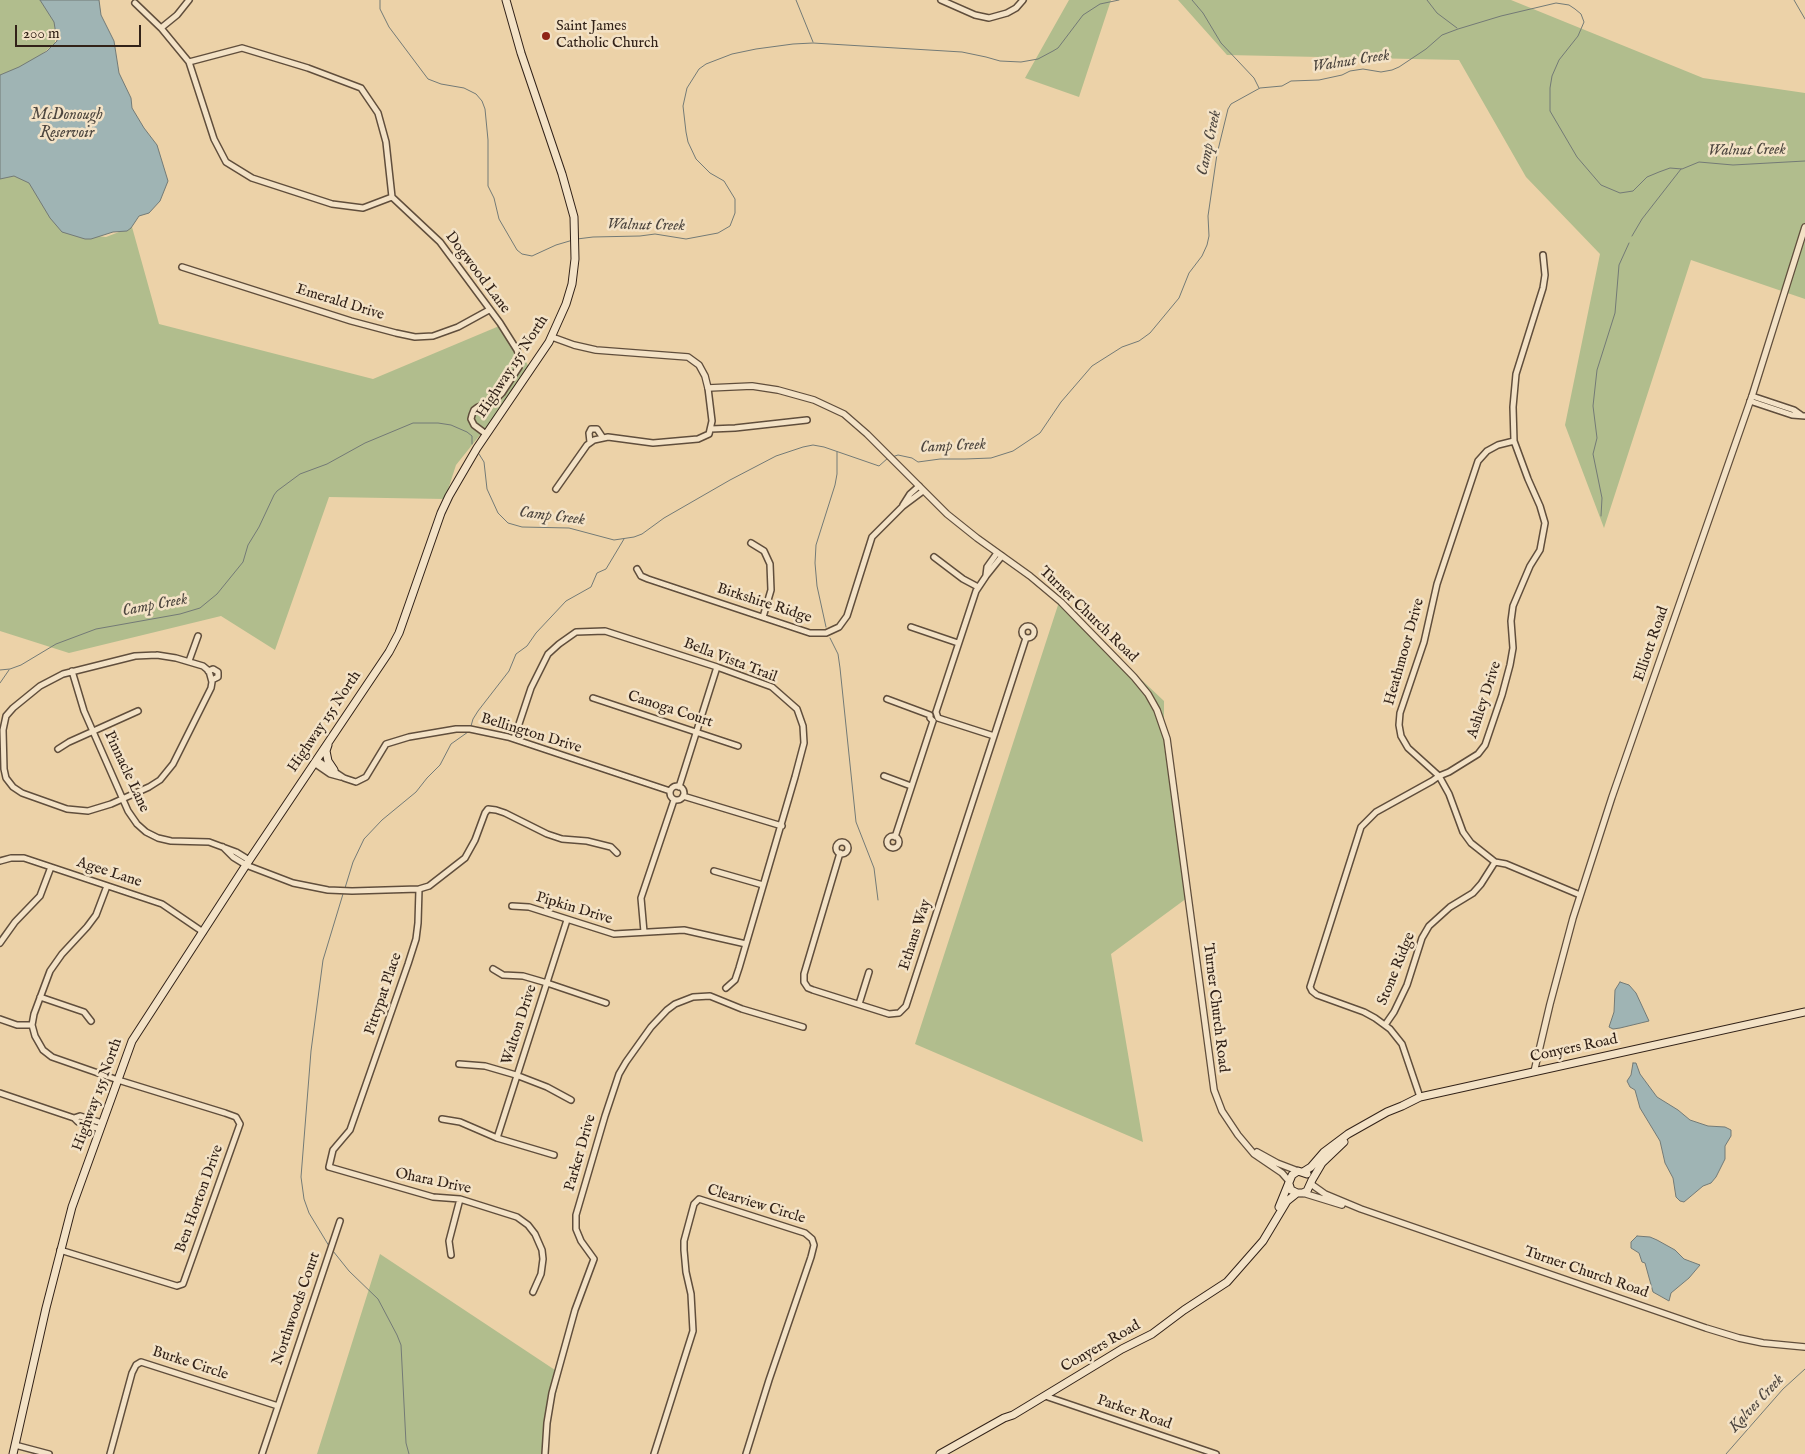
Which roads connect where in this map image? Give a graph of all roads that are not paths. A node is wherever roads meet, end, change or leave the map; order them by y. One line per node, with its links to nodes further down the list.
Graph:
1 (189, 0): 6 (street)
2 (506, 0): 13 (main road, Highway 155 North)
3 (941, 0): 4 (street)
4 (1023, 0)
5 (135, 3): 6 (street)
6 (161, 28): 7 (street)
7 (189, 62): 8 (street); 8 (street)
8 (392, 197): 12 (street, Dogwood Lane)
9 (1805, 227): 15 (street, Elliott Road)
10 (1543, 255): 21 (street, Ashley Drive)
11 (182, 267): 12 (street, Emerald Drive)
12 (489, 310): 19 (street, Dogwood Lane)
13 (552, 337): 14 (street); 19 (main road, Highway 155 North)
14 (708, 388): 18 (street); 23 (street, Turner Church Road)
15 (1751, 398): 16 (street); 74 (street, Elliott Road)
16 (1803, 416)
17 (807, 420): 18 (street)
18 (711, 429): 20 (street)
19 (486, 434): 48 (main road, Highway 155 North)
20 (603, 438): 22 (street); 22 (street)
21 (1514, 441): 54 (street, Ashley Drive); 54 (street, Heathmoor Drive)
22 (590, 442): 24 (street)
23 (921, 488): 26 (street, Turner Church Road); 30 (street, Birkshire Ridge)
24 (556, 489)
25 (751, 543): 30 (street)
26 (1000, 555): 29 (street); 106 (street, Turner Church Road)
27 (934, 558): 29 (street)
28 (637, 569): 30 (street, Birkshire Ridge)
29 (978, 587): 34 (street)
30 (763, 617)
31 (911, 627): 34 (street)
32 (198, 636): 35 (street)
33 (1026, 638): 46 (street, Ethans Way)
34 (958, 643): 42 (street)
35 (189, 662): 37 (street); 60 (street)
36 (717, 667): 45 (street); 47 (street, Bella Vista Trail); 62 (street, Bella Vista Trail)
37 (72, 671): 44 (street, Pinnacle Lane); 60 (street)
38 (594, 698): 45 (street, Canoga Court)
39 (887, 699): 41 (street)
40 (138, 712): 44 (street)
41 (930, 715): 42 (street); 43 (street)
42 (937, 715): 43 (street); 46 (street)
43 (932, 721): 56 (street)
44 (93, 732): 50 (street); 60 (street, Pinnacle Lane)
45 (697, 732): 49 (street, Canoga Court); 57 (street)
46 (994, 736): 87 (street, Ethans Way)
47 (514, 739): 55 (street, Bellington Drive); 58 (street, Bellington Drive)
48 (328, 743): 51 (main road, Highway 155 North); 52 (main road)
49 (738, 746)
50 (58, 749)
51 (316, 762): 52 (street); 55 (street, Bellington Drive); 67 (main road, Highway 155 North)
52 (334, 770): 55 (street)
53 (884, 776): 56 (street)
54 (1439, 776): 68 (street, Heathmoor Drive); 92 (street, Ashley Drive)
55 (344, 778)
56 (911, 786): 63 (street)
57 (679, 787): 58 (street); 59 (street)
58 (670, 791): 61 (street)
59 (684, 796): 61 (street); 62 (street)
60 (123, 799): 67 (street, Pinnacle Lane)
61 (674, 800): 78 (street)
62 (782, 826): 71 (street, Bella Vista Trail)
63 (894, 837)
64 (617, 853): 73 (street)
65 (840, 853): 87 (street, Ethans Way)
66 (0, 861): 69 (street, Agee Lane)
67 (247, 862): 73 (street, Pinnacle Lane); 77 (main road, Highway 155 North)
68 (1495, 862): 74 (street, Heathmoor Drive); 92 (street, Stone Ridge)
69 (51, 867): 72 (street, Agee Lane); 79 (street)
70 (714, 871): 71 (street)
71 (763, 885): 80 (street, Bella Vista Trail)
72 (107, 886): 77 (street, Agee Lane); 85 (street)
73 (419, 889): 101 (street, Pittypat Place)
74 (1580, 896): 95 (street, Elliott Road)
75 (512, 906): 76 (street, Pipkin Drive)
76 (568, 920): 78 (street, Pipkin Drive); 83 (street, Walton Drive)
77 (203, 932): 97 (main road, Highway 155 North)
78 (644, 932): 80 (street, Pipkin Drive)
79 (0, 943)
80 (746, 944): 84 (street, Bella Vista Trail)
81 (493, 969): 83 (street)
82 (869, 972): 87 (street)
83 (547, 983): 86 (street); 96 (street, Walton Drive)
84 (726, 988)
85 (40, 997): 90 (street); 91 (street)
86 (606, 1003)
87 (859, 1004)
88 (1805, 1012): 95 (main road, Conyers Road)
89 (0, 1019): 91 (street)
90 (91, 1021)
91 (32, 1025): 97 (street)
92 (1385, 1025): 99 (street, Ashley Drive)
93 (803, 1027): 127 (street, Parker Drive)
94 (459, 1064): 96 (street)
95 (1534, 1072): 99 (main road, Conyers Road)
96 (516, 1075): 100 (street); 105 (street, Walton Drive)
97 (118, 1080): 103 (main road, Highway 155 North); 116 (street, Ben Horton Drive)
98 (0, 1093): 103 (street)
99 (1420, 1097): 104 (main road, Conyers Road)
100 (571, 1100)
101 (359, 1105): 112 (street, Ohara Drive)
102 (442, 1119): 105 (street)
103 (101, 1126): 116 (main road, Highway 155 North)
104 (1356, 1130): 108 (main road, Conyers Road); 110 (main road, Conyers Road)
105 (497, 1138): 107 (street)
106 (1253, 1150): 108 (street, Turner Church Road); 109 (street, Turner Church Road)
107 (554, 1155)
108 (1301, 1172): 109 (main road); 110 (main road)
109 (1289, 1183): 111 (main road); 115 (main road, Conyers Road)
110 (1311, 1183): 111 (main road); 113 (street, Turner Church Road)
111 (1300, 1193): 113 (street, Turner Church Road); 115 (main road, Conyers Road)
112 (460, 1199): 117 (street); 118 (street, Ohara Drive)
113 (1361, 1210): 119 (street, Turner Church Road)
114 (340, 1221): 121 (street, Northwoods Court)
115 (1260, 1242): 120 (main road, Conyers Road)
116 (60, 1250): 122 (main road, Highway 155 North)
117 (451, 1255)
118 (533, 1292)
119 (1805, 1347)
120 (1045, 1396): 130 (main road, Conyers Road); 131 (street, Parker Road)
121 (278, 1406): 125 (street, Burke Circle); 126 (street)
122 (15, 1444): 123 (main road, Highway 155 North); 124 (street)
123 (13, 1454)
124 (49, 1454)
125 (110, 1454)
126 (262, 1454)
127 (545, 1454)
128 (654, 1454): 129 (street, Clearview Circle)
129 (746, 1454)
130 (940, 1454)
131 (1216, 1454)

